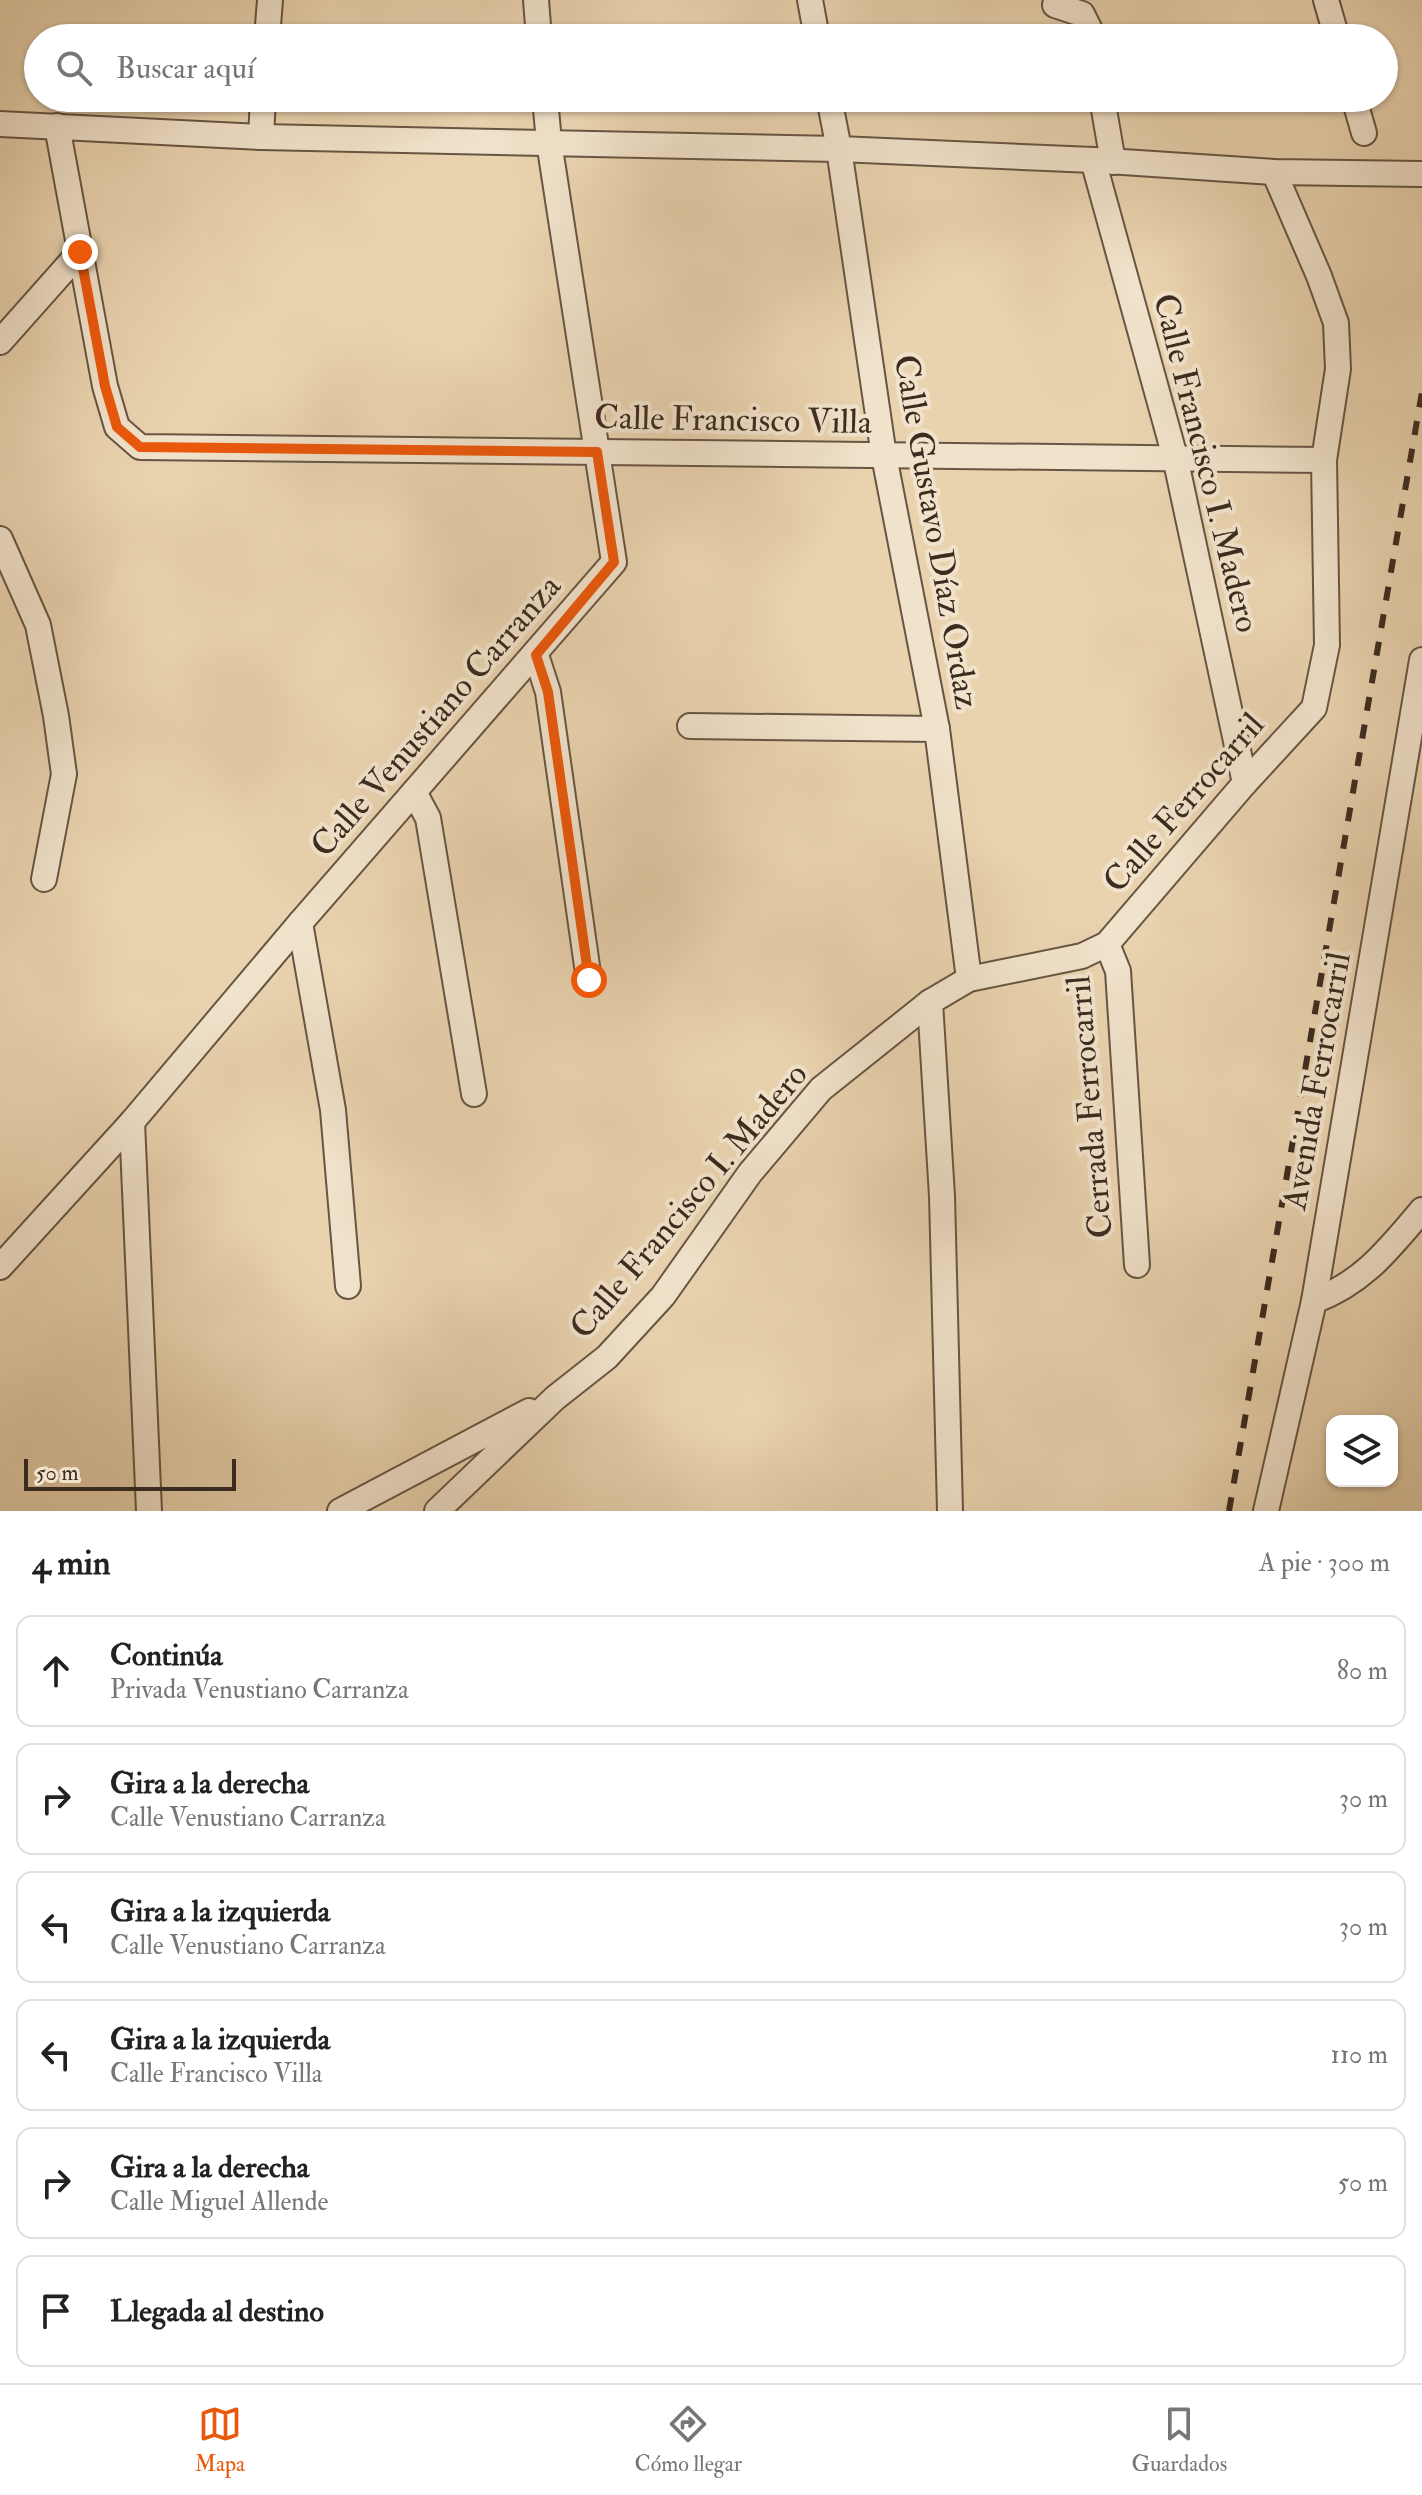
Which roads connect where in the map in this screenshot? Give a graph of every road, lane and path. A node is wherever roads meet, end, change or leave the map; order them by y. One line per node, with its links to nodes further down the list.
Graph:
1 (270, 0): 6 (street)
2 (536, 0): 7 (street)
3 (810, 0): 8 (street)
4 (1326, 0): 10 (street)
5 (1055, 5): 9 (street)
6 (268, 24)
7 (538, 24)
8 (814, 24)
9 (1087, 24)
10 (1333, 24)
11 (262, 112): 19 (street)
12 (546, 112): 20 (street, Calle Venustiano Carranza)
13 (832, 112): 21 (street, Calle Gustavo Díaz Ordaz)
14 (1102, 112): 22 (street, Calle Francisco I. Madero)
15 (1358, 112): 18 (street)
16 (0, 124): 17 (street)
17 (57, 126): 19 (street); 25 (street)
18 (1364, 133)
19 (261, 137): 20 (street)
20 (549, 142): 21 (street); 27 (street, Calle Venustiano Carranza)
21 (839, 149): 22 (street); 28 (street, Calle Gustavo Díaz Ordaz)
22 (1103, 161): 24 (street); 29 (street, Calle Francisco I. Madero)
23 (1421, 167): 24 (street)
24 (1274, 172): 30 (street)
25 (80, 252): 26 (street); 27 (street, Calle Francisco Villa)
26 (0, 342)
27 (597, 452): 28 (street, Calle Francisco Villa); 32 (street, Calle Venustiano Carranza)
28 (884, 456): 29 (street, Calle Francisco Villa); 35 (street, Calle Gustavo Díaz Ordaz)
29 (1175, 457): 30 (street, Calle Francisco Villa); 36 (street, Calle Francisco I. Madero)
30 (1324, 460): 36 (street, Calle Ferrocarril)
31 (0, 539): 38 (street)
32 (536, 655): 37 (street, Calle Venustiano Carranza); 42 (street)
33 (1422, 660): 50 (street, Avenida Ferrocarril)
34 (690, 726): 35 (street)
35 (937, 729): 41 (street, Calle Gustavo Díaz Ordaz)
36 (1245, 783): 40 (street, Calle Ferrocarril)
37 (414, 792): 39 (street, Calle Venustiano Carranza); 44 (street)
38 (44, 879)
39 (300, 923): 45 (street, Calle Venustiano Carranza); 49 (street)
40 (1107, 944): 41 (street, Calle Francisco I. Madero); 47 (street, Cerrada Ferrocarril)
41 (969, 979): 43 (street, Calle Francisco I. Madero)
42 (589, 980)
43 (930, 1002): 51 (street, Calle Francisco I. Madero); 55 (street)
44 (474, 1094)
45 (132, 1122): 48 (street, Calle Venustiano Carranza); 52 (street)
46 (1422, 1210): 50 (street)
47 (1137, 1265)
48 (0, 1267)
49 (348, 1286)
50 (1314, 1301): 56 (street, Avenida Ferrocarril)
51 (555, 1398): 53 (street); 54 (street, Calle Francisco I. Madero)
52 (149, 1511)
53 (340, 1511)
54 (437, 1511)
55 (950, 1511)
56 (1266, 1511)

